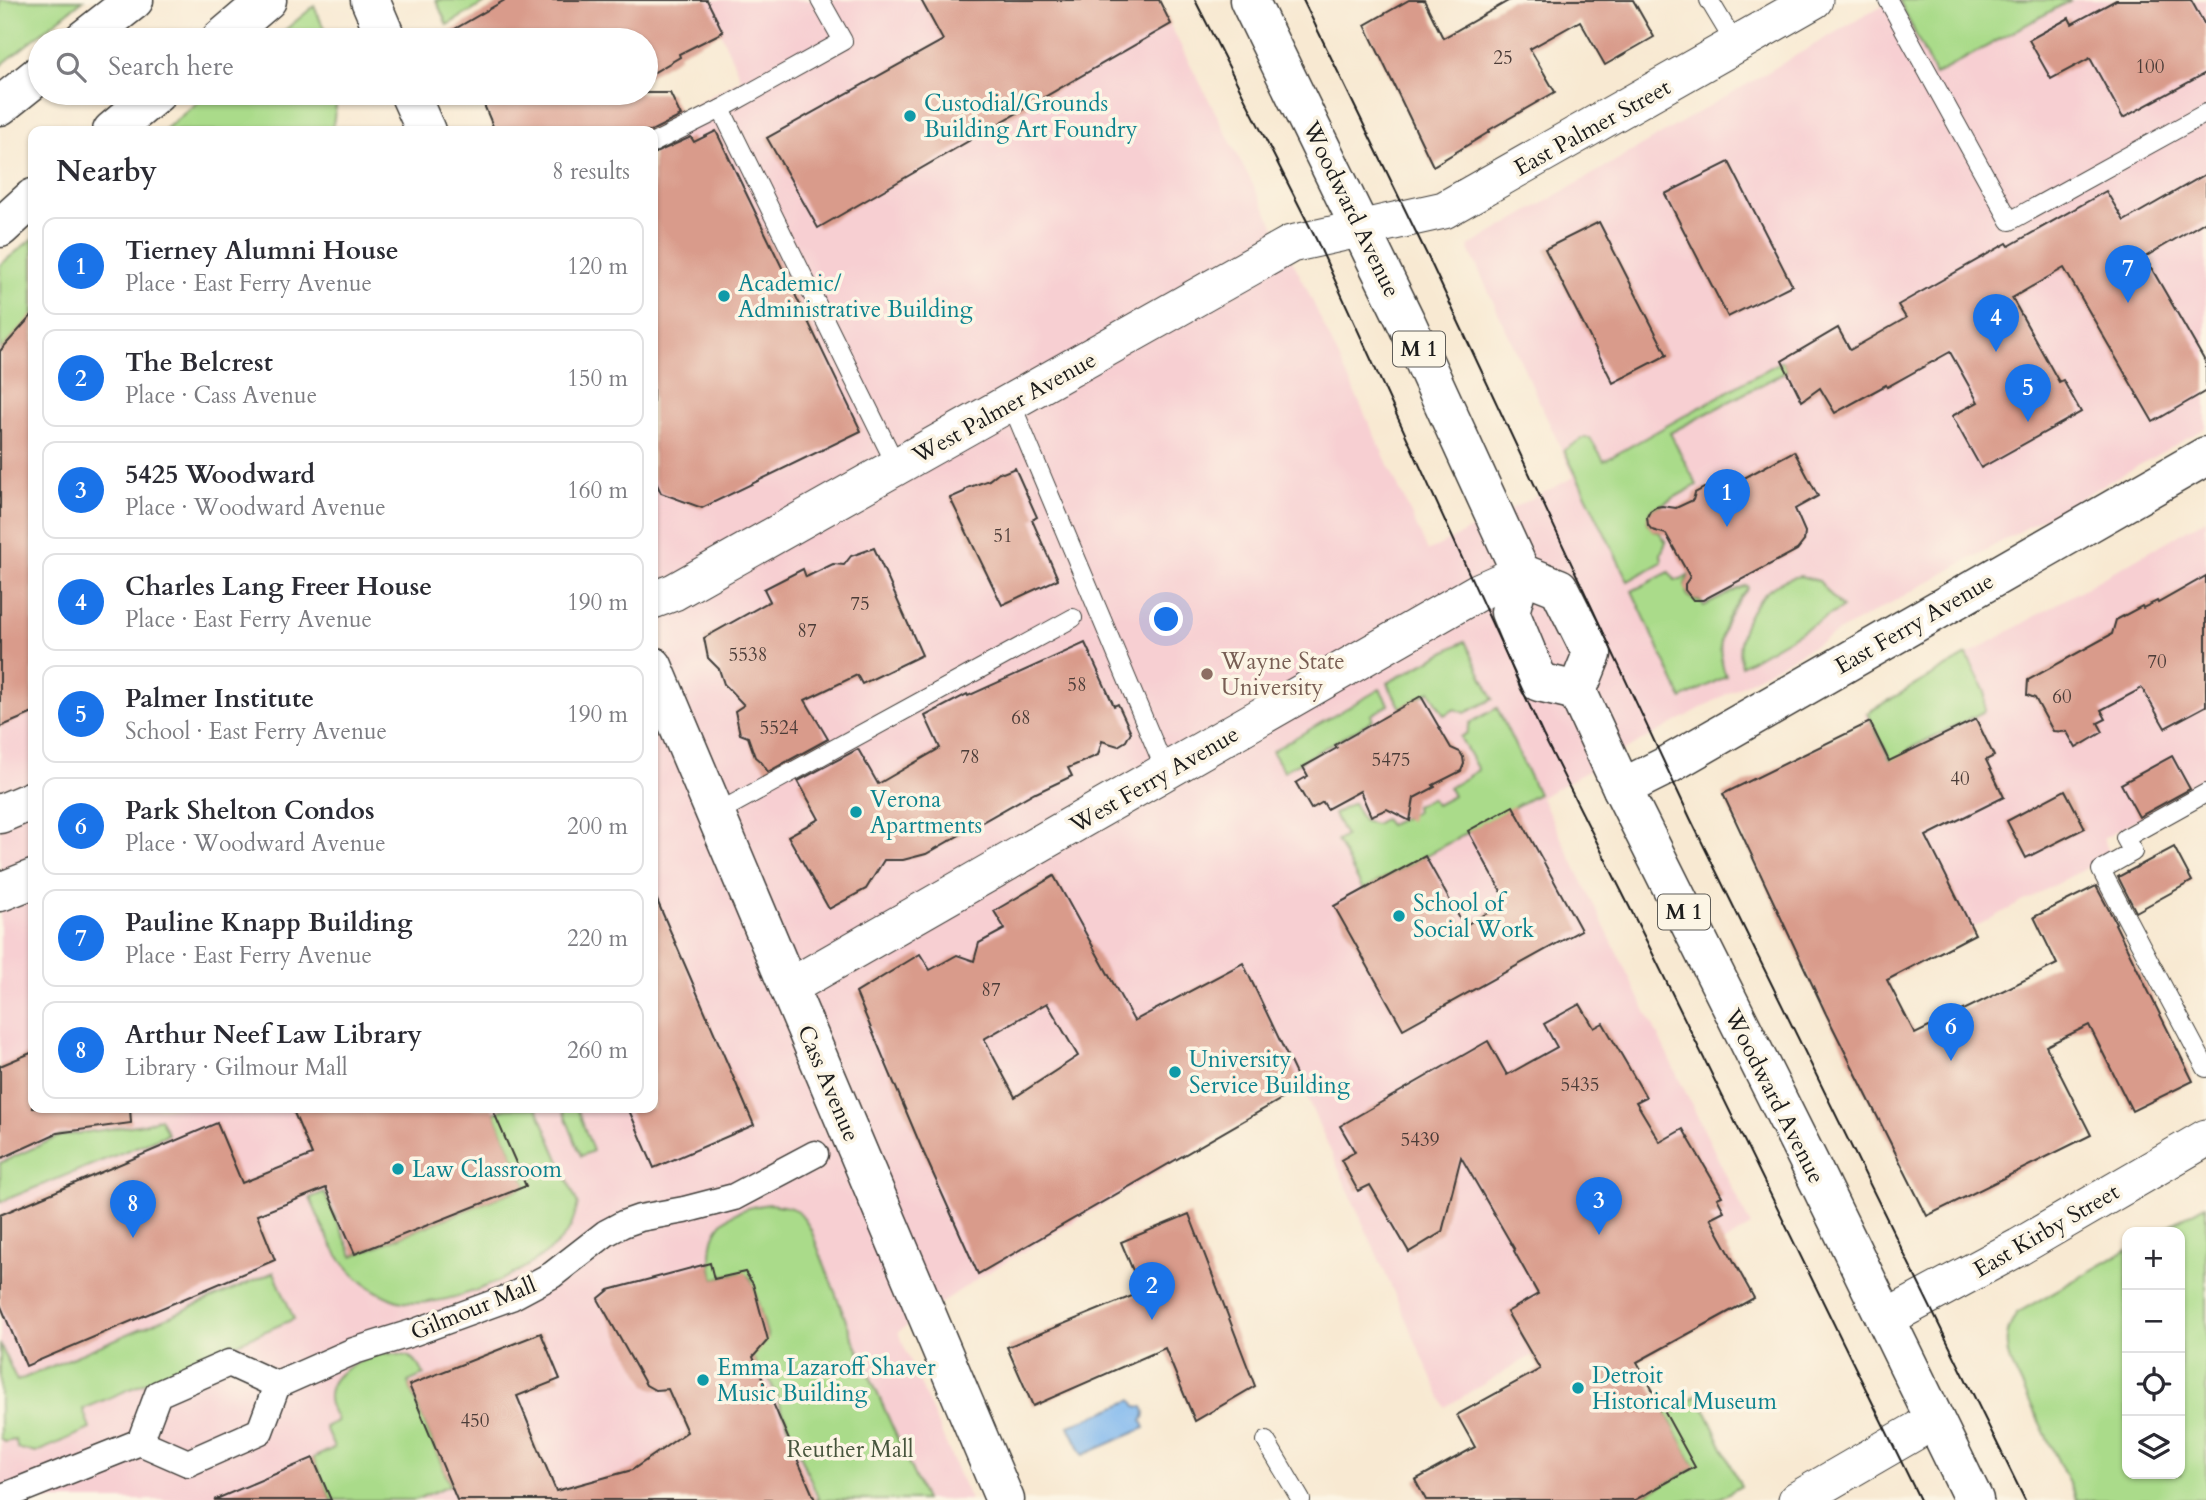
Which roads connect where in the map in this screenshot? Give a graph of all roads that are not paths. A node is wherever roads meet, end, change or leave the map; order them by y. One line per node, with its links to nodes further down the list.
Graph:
1 (134, 0): 9 (main road)
2 (267, 0): 10 (main road)
3 (369, 0): 11 (main road)
4 (820, 0): 17 (lane)
5 (1249, 0): 24 (main road, Woodward Avenue / M 1)
6 (1709, 0): 12 (lane)
7 (1814, 0): 12 (street, East Palmer Street)
8 (1888, 0): 18 (lane)
9 (98, 28)
10 (234, 28)
11 (382, 28)
12 (1736, 45): 24 (street, East Palmer Street)
13 (28, 84): 16 (main road)
14 (143, 105): 19 (main road)
15 (414, 105): 20 (main road)
16 (0, 106)
17 (721, 108): 21 (lane); 27 (lane)
18 (2206, 113)
19 (118, 126)
20 (424, 126)
21 (658, 140)
22 (28, 203): 23 (main road)
23 (0, 228)
24 (1361, 229): 25 (street, West Palmer Avenue); 28 (main road, Woodward Avenue / M 1)
25 (1011, 402): 27 (street, West Palmer Avenue); 33 (lane)
26 (2206, 456): 34 (main road, East Ferry Avenue)
27 (897, 467): 29 (street, West Palmer Avenue)
28 (1521, 573): 32 (main road); 32 (main road); 33 (street, West Ferry Avenue)
29 (658, 598)
30 (1073, 618): 38 (lane)
31 (658, 678): 38 (main road, Cass Avenue)
32 (1577, 691): 34 (main road, Woodward Avenue / M 1)
33 (1166, 772): 41 (street, West Ferry Avenue)
34 (1622, 788): 45 (main road, Woodward Avenue / M 1)
35 (2206, 793): 42 (lane)
36 (28, 802): 37 (main road)
37 (0, 814)
38 (715, 814): 41 (main road, Cass Avenue)
39 (28, 881): 40 (main road)
40 (0, 892)
41 (788, 988): 51 (main road, Cass Avenue)
42 (2206, 1068)
43 (2206, 1138): 45 (street, East Kirby Street)
44 (815, 1154): 46 (street, Gilmour Mall)
45 (1885, 1319): 47 (main road, Woodward Avenue / M 1)
46 (277, 1385): 49 (street); 49 (street)
47 (1936, 1420): 53 (street); 54 (main road, Woodward Avenue / M 1)
48 (1266, 1441): 52 (lane)
49 (140, 1442): 50 (street)
50 (2, 1496)
51 (1005, 1500)
52 (1301, 1500)
53 (1797, 1500)
54 (1974, 1500)

